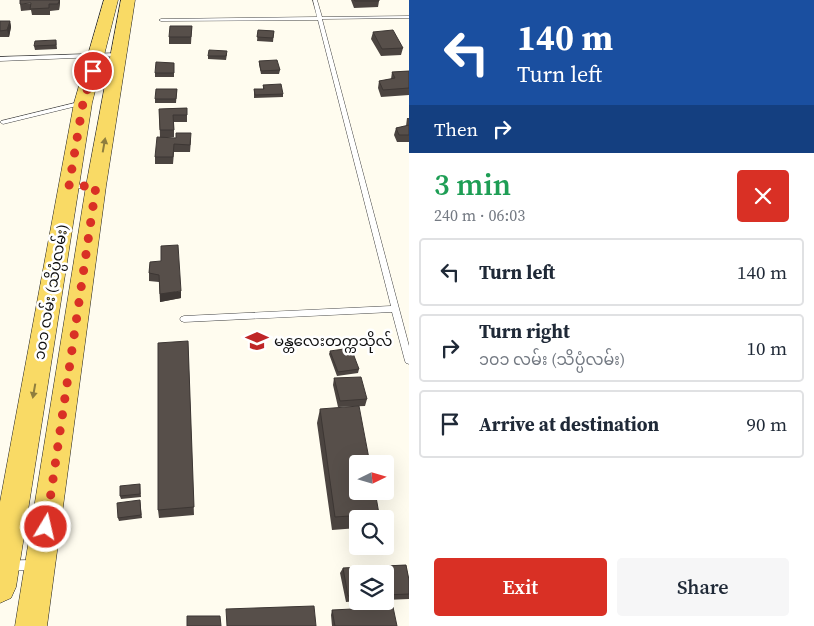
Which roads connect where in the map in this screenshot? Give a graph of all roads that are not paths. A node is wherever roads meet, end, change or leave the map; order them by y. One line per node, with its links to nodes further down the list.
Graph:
1 (315, 0): 4 (lane)
2 (118, 10): 6 (main road, ၁၀၁ လမ်း (သိပ္ပံလမ်း))
3 (409, 17): 4 (lane)
4 (320, 18): 5 (lane); 12 (lane)
5 (161, 20)
6 (109, 55): 7 (lane); 8 (main road, ၁၀၁ လမ်း (သိပ္ပံလမ်း)); 11 (main road, ၁၀၁ လမ်း (သိပ္ပံလမ်း), one-way to 6)
7 (0, 59)
8 (83, 103): 9 (lane); 10 (main road, ၁၀၁ လမ်း (သိပ္ပံလမ်း))
9 (3, 122)
10 (69, 186): 11 (lane); 16 (main road, ၁၀၁ လမ်း (သိပ္ပံလမ်း), one-way to 16)
11 (96, 186): 15 (main road, ၁၀၁ လမ်း (သိပ္ပံလမ်း))
12 (394, 309): 13 (lane); 14 (lane)
13 (184, 319)
14 (409, 361)
15 (40, 565): 16 (lane); 17 (main road, ၁၀၁ လမ်း (သိပ္ပံလမ်း))
16 (1, 573)
17 (31, 626)

